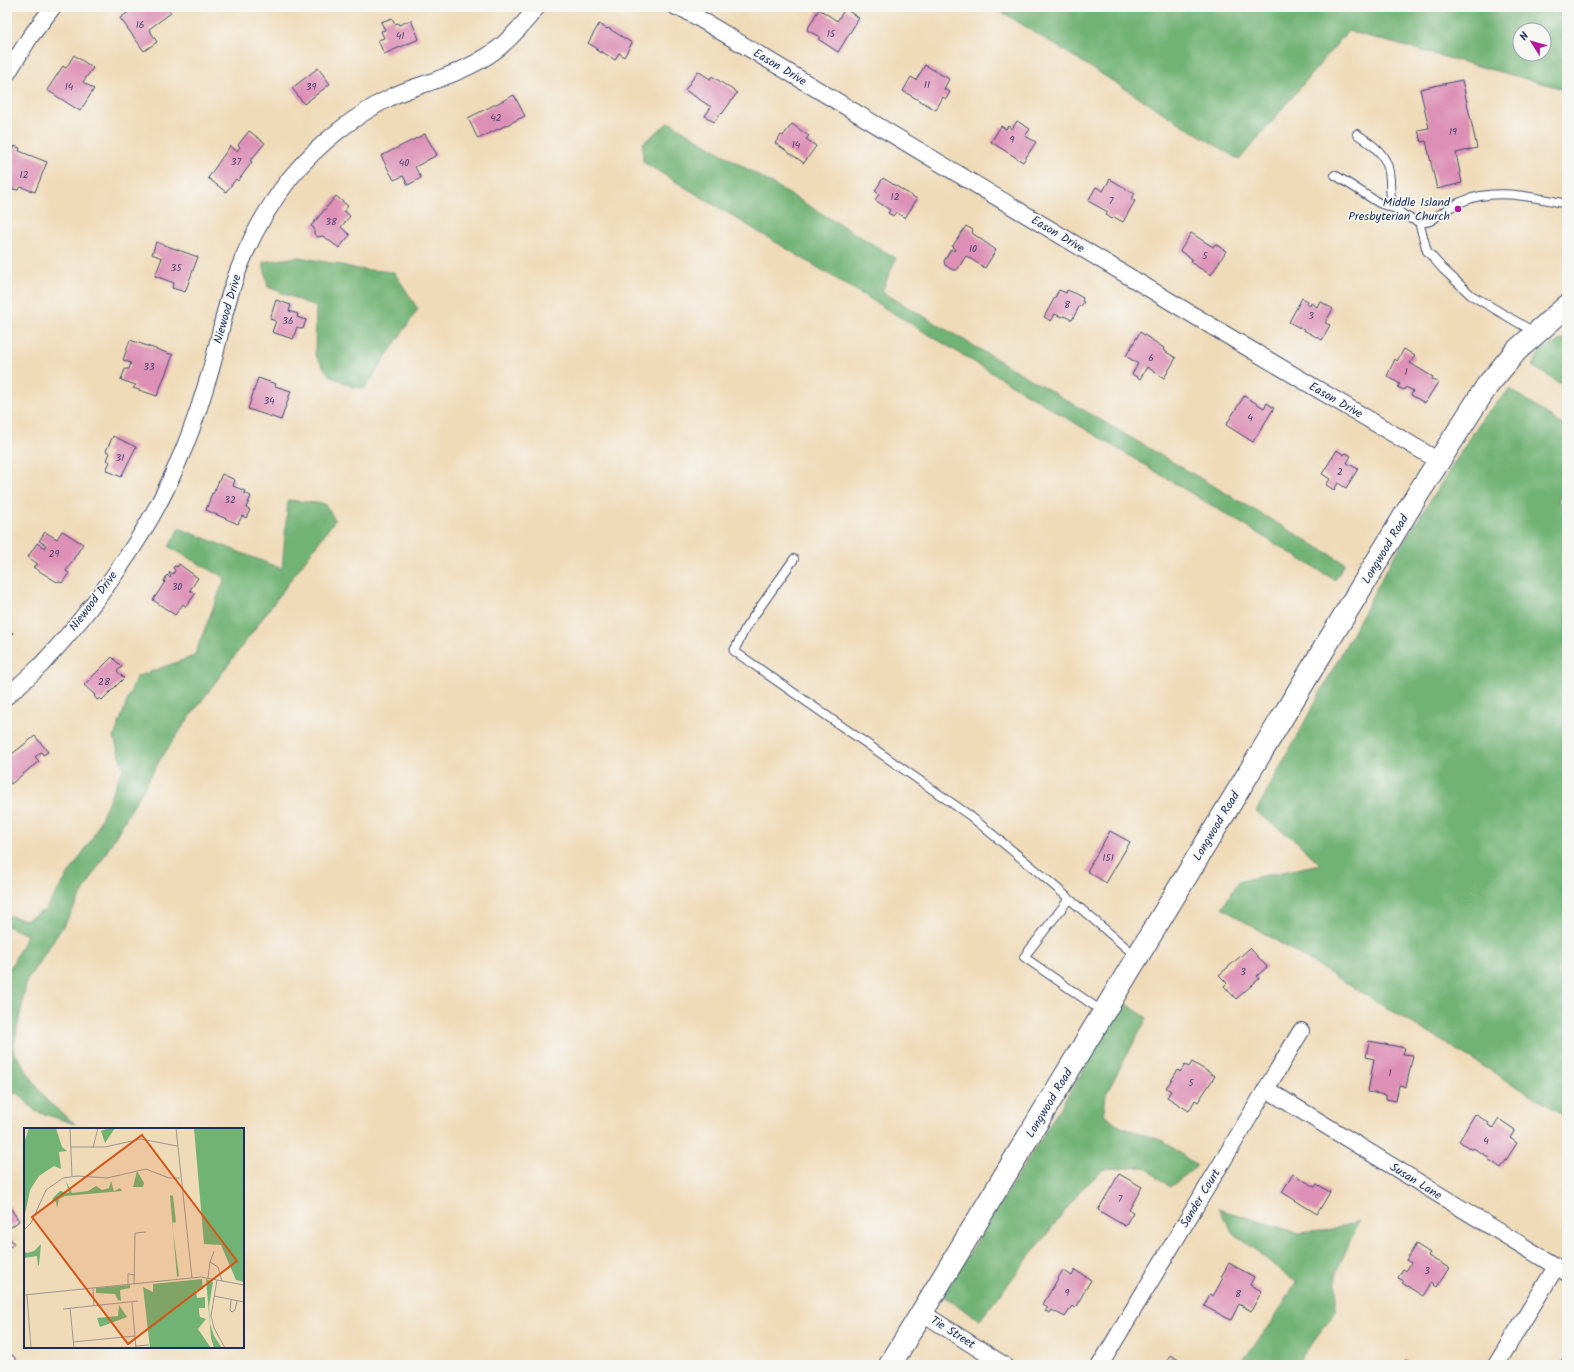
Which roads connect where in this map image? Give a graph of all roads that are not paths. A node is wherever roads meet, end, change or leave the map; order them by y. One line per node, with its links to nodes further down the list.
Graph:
1 (53, 7): 4 (street)
2 (537, 7): 14 (street, Niewood Drive)
3 (676, 7): 12 (street, Eason Drive)
4 (7, 74)
5 (1357, 134): 8 (lane)
6 (1335, 175): 8 (lane)
7 (1567, 204): 9 (lane)
8 (1396, 209): 9 (lane)
9 (1419, 222): 11 (lane)
10 (1567, 306): 11 (main road, Longwood Road)
11 (1535, 333): 12 (main road, Longwood Road)
12 (1439, 461): 16 (main road, Longwood Road)
13 (794, 559): 15 (lane)
14 (7, 696)
15 (1070, 899): 16 (lane); 17 (lane)
16 (1138, 957): 17 (main road, Longwood Road)
17 (1104, 1013): 21 (main road, Longwood Road)
18 (1301, 1031): 19 (street, Sander Court)
19 (1266, 1089): 20 (street, Susan Lane); 26 (street, Sander Court)
20 (1561, 1270): 27 (street)
21 (921, 1312): 24 (main road, Longwood Road); 25 (street, Tie Street)
22 (7, 1362): 23 (street)
23 (9, 1365)
24 (890, 1365)
25 (1004, 1365)
26 (1100, 1365)
27 (1496, 1365)

